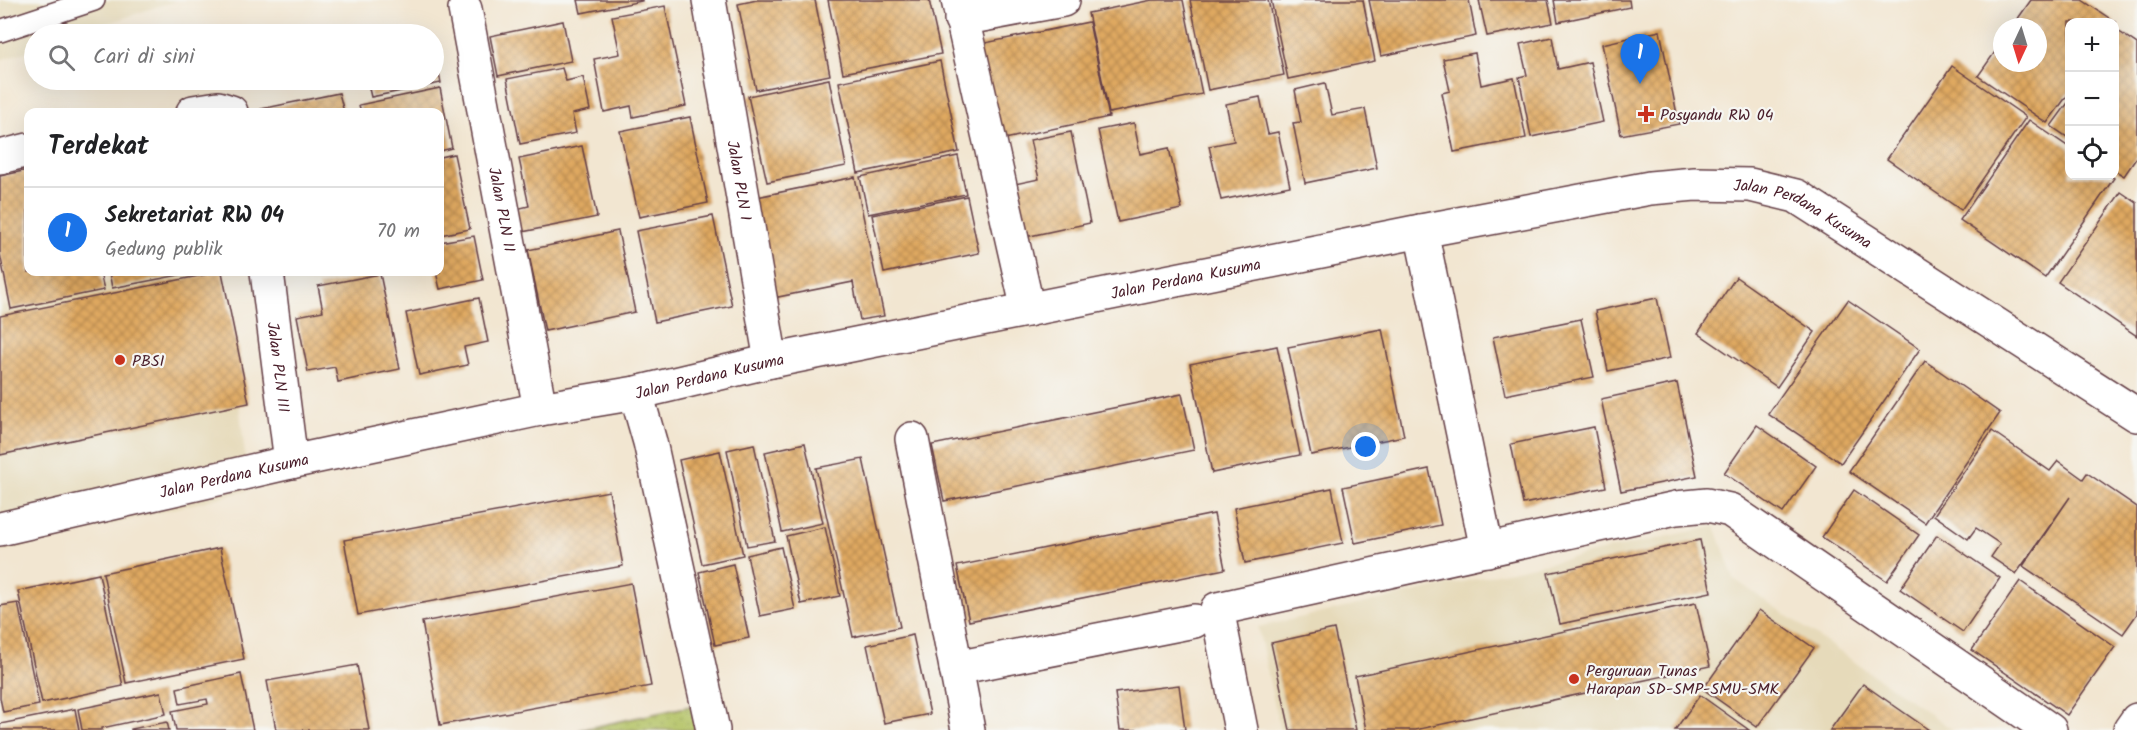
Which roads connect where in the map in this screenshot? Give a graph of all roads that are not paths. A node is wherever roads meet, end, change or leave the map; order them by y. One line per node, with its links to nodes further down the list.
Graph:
1 (94, 0): 6 (lane)
2 (709, 0): 12 (street, Jalan PLN I)
3 (1063, 0): 5 (street)
4 (465, 9): 14 (street, Jalan PLN II)
5 (959, 9): 11 (street)
6 (0, 31)
7 (24, 151): 8 (street)
8 (0, 157)
9 (1421, 231): 11 (street, Jalan Perdana Kusuma); 15 (street, Jalan Perdana Kusuma); 19 (street)
10 (268, 276): 17 (street, Jalan PLN III)
11 (1028, 310): 12 (street, Jalan Perdana Kusuma)
12 (771, 360): 13 (street, Jalan Perdana Kusuma)
13 (636, 393): 14 (street, Jalan Perdana Kusuma); 23 (street)
14 (540, 409): 17 (street, Jalan Perdana Kusuma)
15 (2137, 415)
16 (912, 439): 21 (street)
17 (291, 462): 18 (street, Jalan Perdana Kusuma)
18 (0, 530)
19 (1487, 550): 20 (street); 26 (street)
20 (1205, 615): 21 (street); 25 (street)
21 (956, 668): 24 (street)
22 (2137, 720): 27 (street)
23 (713, 730)
24 (968, 730)
25 (1241, 730)
26 (2050, 730)
27 (2130, 730)

